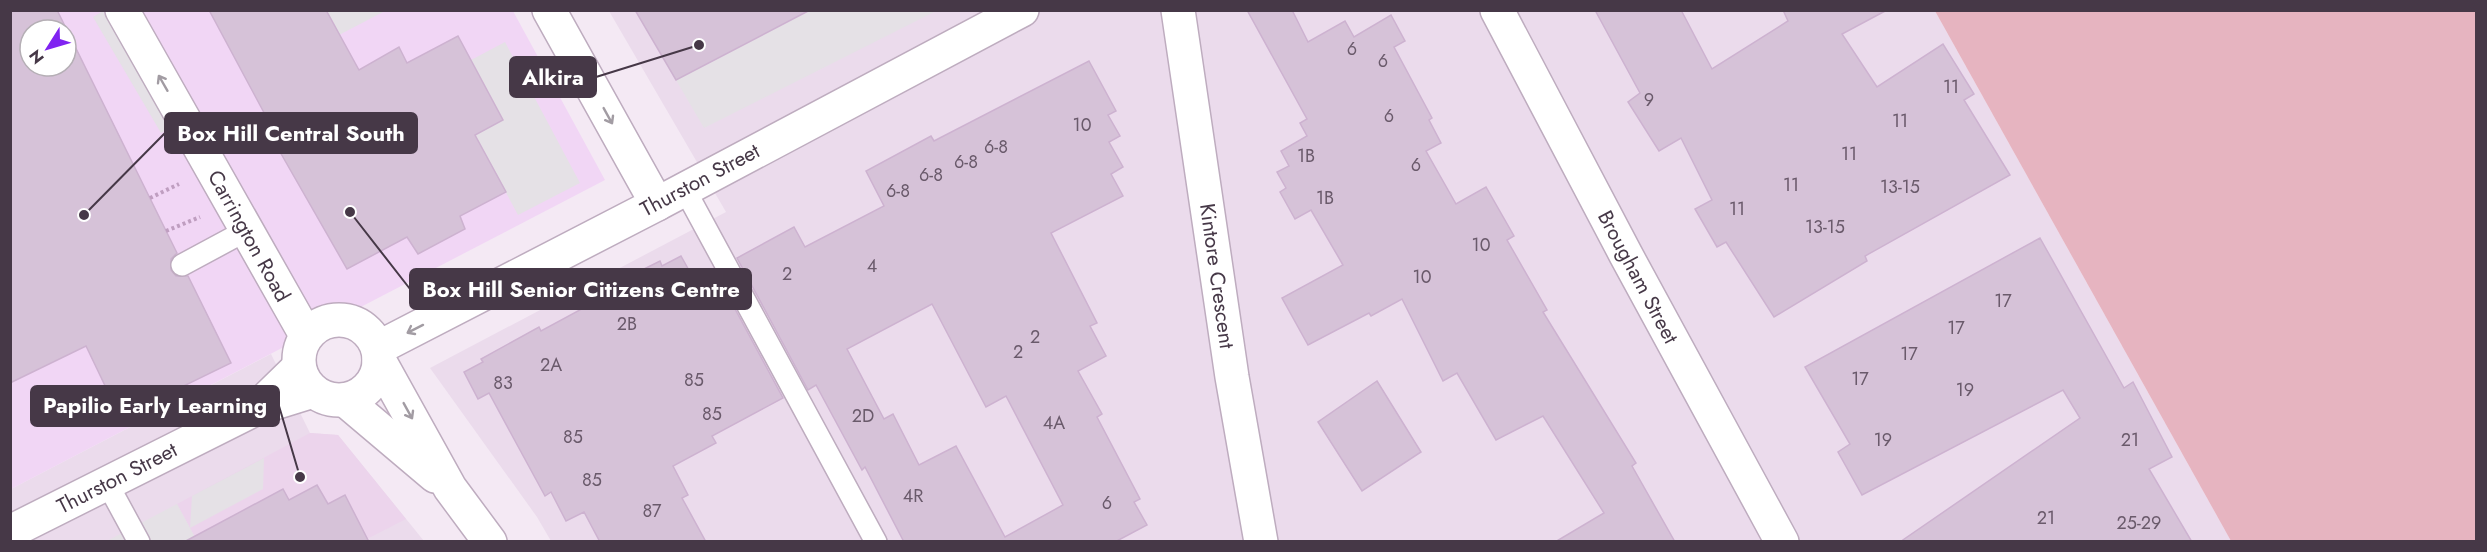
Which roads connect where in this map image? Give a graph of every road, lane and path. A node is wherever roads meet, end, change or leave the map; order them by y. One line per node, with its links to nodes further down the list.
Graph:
1 (122, 10): 10 (street, Carrington Road, one-way to 1)
2 (549, 10): 9 (street, one-way to 9)
3 (1022, 10): 7 (street, Thurston Street)
4 (1178, 10): 22 (street, Kintore Crescent)
5 (1497, 10): 23 (street, Brougham Street)
6 (179, 184): 8 (path)
7 (684, 188): 9 (street, Thurston Street); 21 (lane)
8 (150, 198)
9 (657, 204): 13 (street, Thurston Street, one-way to 13)
10 (247, 230): 11 (lane); 12 (street, Carrington Road)
11 (182, 265)
12 (306, 335): 13 (street); 14 (street)
13 (379, 354): 15 (street); 17 (street, one-way to 17)
14 (306, 379): 15 (street); 16 (street, Thurston Street)
15 (345, 400): 17 (street)
16 (107, 483): 18 (street, Thurston Street); 19 (lane)
17 (450, 488): 20 (street)
18 (10, 532)
19 (139, 542)
20 (490, 542)
21 (876, 542)
22 (1261, 542)
23 (1782, 542)

